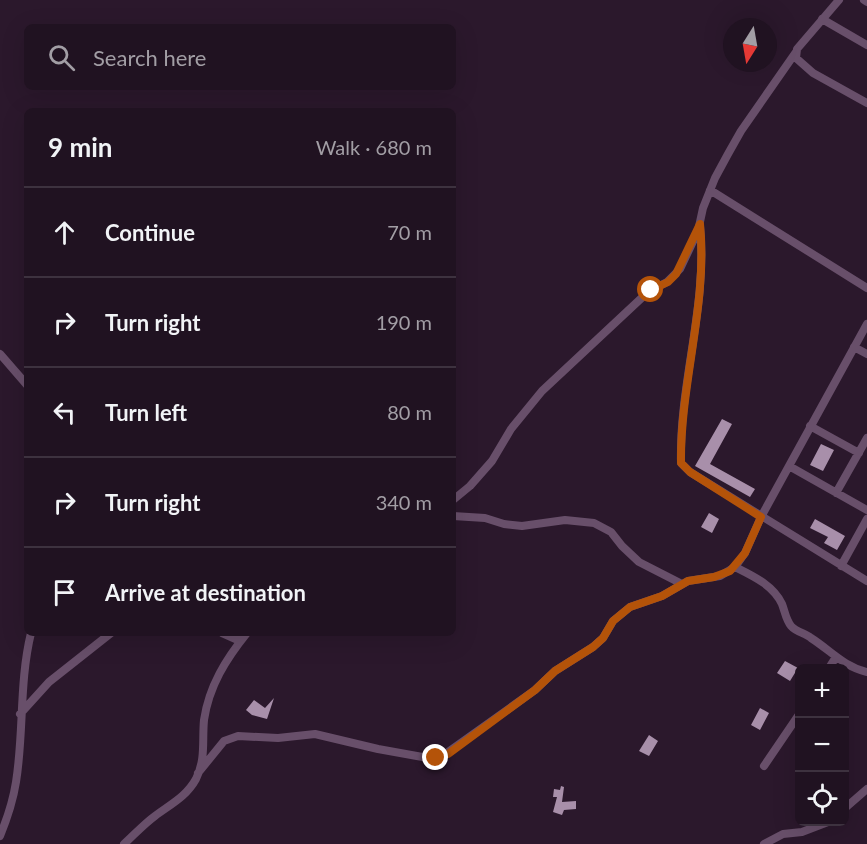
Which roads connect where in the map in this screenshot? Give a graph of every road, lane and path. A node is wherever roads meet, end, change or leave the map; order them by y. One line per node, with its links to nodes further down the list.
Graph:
1 (838, 0): 2 (street)
2 (822, 19): 3 (street); 4 (street)
3 (867, 45)
4 (796, 52): 5 (street); 6 (street)
5 (867, 104)
6 (710, 190): 7 (street); 8 (street)
7 (700, 224): 19 (street); 22 (street)
8 (867, 288)
9 (867, 324): 10 (street)
10 (854, 347): 12 (street); 14 (street)
11 (0, 354): 13 (street)
12 (867, 354)
13 (24, 382)
14 (810, 426): 16 (street); 17 (street)
15 (867, 438): 16 (street)
16 (859, 453): 18 (street)
17 (789, 466): 18 (street); 22 (street)
18 (837, 493): 20 (street)
19 (456, 498)
20 (867, 510)
21 (456, 516): 27 (street)
22 (761, 517): 24 (street); 25 (street)
23 (867, 519): 24 (street)
24 (841, 566): 26 (street)
25 (735, 567): 27 (street); 33 (street)
26 (867, 581)
27 (682, 584): 39 (street)
28 (30, 636): 36 (street)
29 (107, 636): 36 (street)
30 (228, 636): 32 (street)
31 (245, 636): 32 (street)
32 (240, 642): 39 (street)
33 (836, 657): 34 (street); 35 (street)
34 (832, 664)
35 (867, 672)
36 (20, 715): 43 (street)
37 (797, 718): 38 (street)
38 (764, 766)
39 (198, 773): 44 (street)
40 (867, 789): 41 (street)
41 (849, 805)
42 (818, 826): 45 (street)
43 (0, 836)
44 (124, 844)
45 (764, 844)

